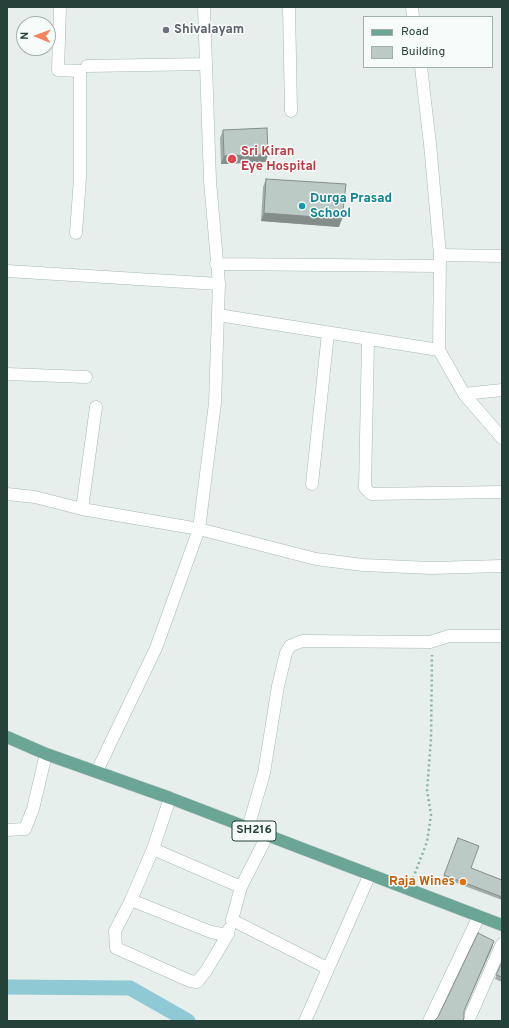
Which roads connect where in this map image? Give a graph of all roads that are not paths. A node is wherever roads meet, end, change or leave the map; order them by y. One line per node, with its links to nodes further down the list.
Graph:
1 (60, 7): 8 (street)
2 (204, 7): 4 (street)
3 (289, 7): 7 (street)
4 (206, 64): 5 (street); 11 (street)
5 (88, 66)
6 (421, 68): 10 (street)
7 (291, 111)
8 (76, 233)
9 (502, 256): 10 (street)
10 (440, 261): 11 (street); 17 (street)
11 (216, 264): 13 (street)
12 (7, 271): 13 (street)
13 (219, 284): 14 (street)
14 (218, 315): 15 (street); 28 (street)
15 (328, 333): 16 (street); 24 (street)
16 (368, 340): 17 (street); 25 (street)
17 (439, 350): 21 (street)
18 (7, 374): 19 (street)
19 (86, 377)
20 (502, 390): 21 (street)
21 (464, 394): 23 (street)
22 (96, 407): 27 (street)
23 (502, 438)
24 (312, 484)
25 (502, 492)
26 (7, 494): 27 (street)
27 (82, 509): 28 (street)
28 (199, 529): 29 (street); 33 (street)
29 (502, 566)
30 (502, 636): 35 (street)
31 (7, 737): 32 (main road, SH216)
32 (46, 754): 33 (main road, SH216); 36 (street)
33 (97, 771): 34 (main road, SH216)
34 (170, 798): 35 (main road, SH216); 38 (street)
35 (248, 828): 37 (main road, SH216)
36 (7, 830)
37 (267, 836): 39 (main road, SH216); 40 (street)
38 (153, 849): 40 (street); 41 (street)
39 (370, 874): 42 (main road, SH216); 47 (street)
40 (241, 887): 43 (street)
41 (131, 900): 45 (street); 45 (street)
42 (478, 916): 44 (main road, SH216); 49 (street)
43 (232, 920): 45 (street); 47 (street)
44 (502, 925)
45 (228, 934)
46 (502, 944): 50 (street)
47 (328, 968): 48 (street)
48 (305, 1021)
49 (429, 1021)
50 (468, 1021)

